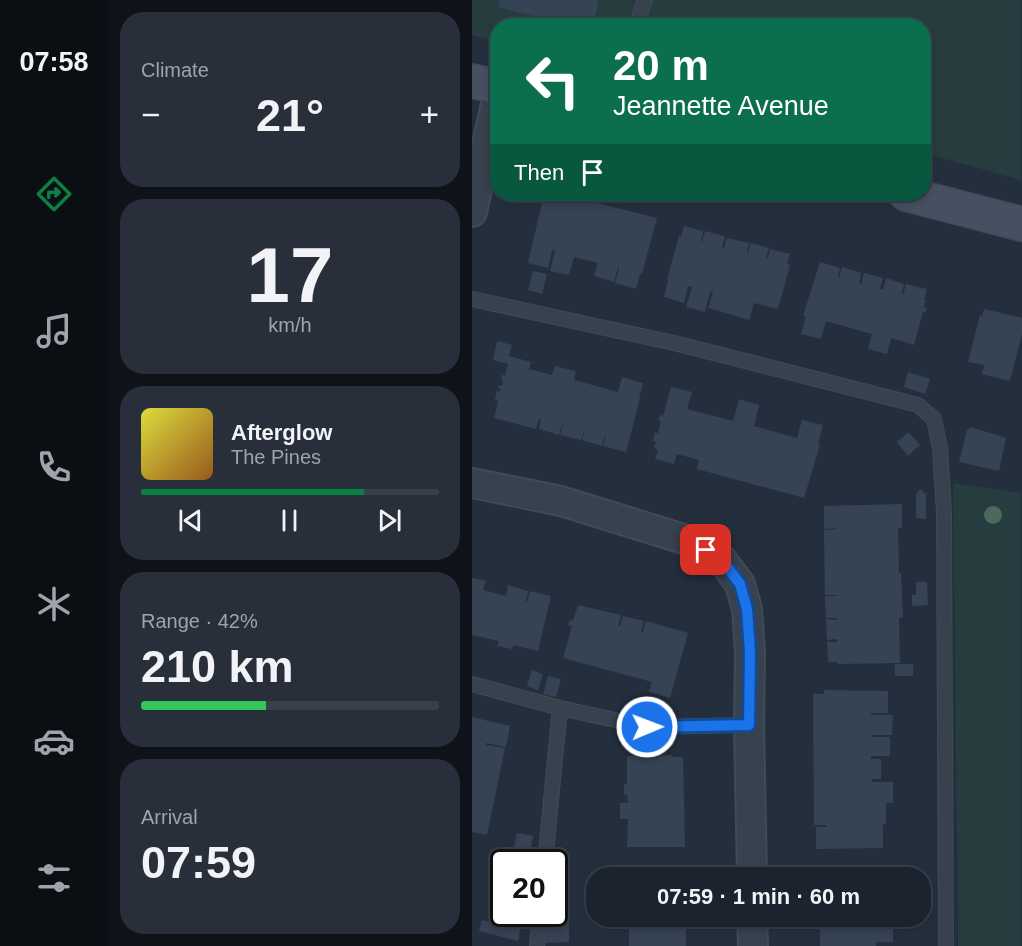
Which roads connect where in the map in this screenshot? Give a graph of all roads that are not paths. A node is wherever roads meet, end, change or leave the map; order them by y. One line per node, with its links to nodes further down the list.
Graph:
1 (645, 0): 2 (lane)
2 (639, 18)
3 (472, 81): 4 (street)
4 (490, 85)
5 (490, 131): 7 (street)
6 (931, 201): 8 (street)
7 (472, 213)
8 (1021, 224)
9 (472, 299): 20 (lane)
10 (472, 483): 13 (street)
11 (472, 684): 12 (lane)
12 (560, 708): 13 (lane); 14 (lane)
13 (749, 725): 15 (street)
14 (546, 849)
15 (752, 867)
16 (539, 927): 18 (lane)
17 (752, 927): 19 (street)
18 (537, 946)
19 (753, 946)
20 (946, 946)

